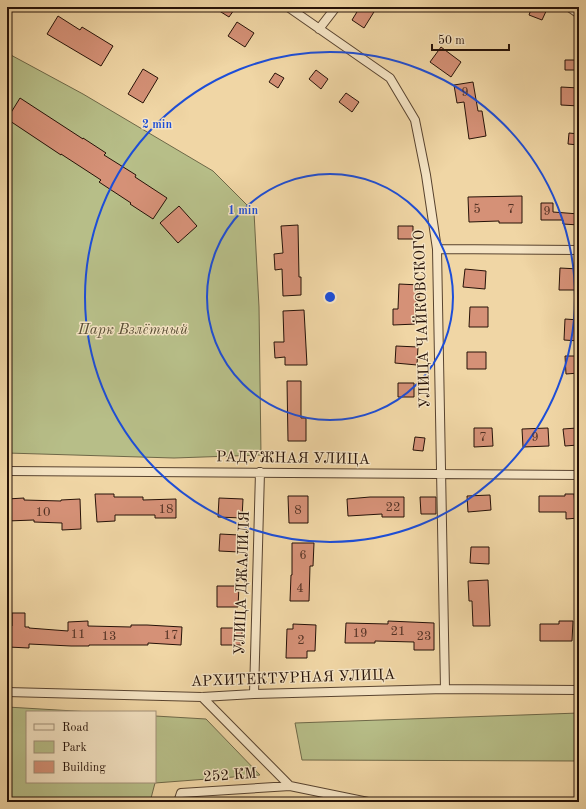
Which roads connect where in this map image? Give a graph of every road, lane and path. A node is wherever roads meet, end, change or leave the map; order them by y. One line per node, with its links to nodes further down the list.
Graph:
1 (288, 7): 5 (street, УЛИЦА ЧАЙКОВСКОГО)
2 (336, 7): 5 (street)
3 (569, 7): 4 (street)
4 (579, 14)
5 (319, 29): 6 (street, УЛИЦА ЧАЙКОВСКОГО)
6 (438, 249): 7 (street); 10 (street, УЛИЦА ЧАЙКОВСКОГО)
7 (579, 250)
8 (7, 471): 9 (street, РАДУЖНАЯ УЛИЦА)
9 (260, 472): 10 (street, РАДУЖНАЯ УЛИЦА); 15 (street, УЛИЦА ДЖАЛИЛЯ)
10 (442, 475): 11 (street, РАДУЖНАЯ УЛИЦА); 12 (street, УЛИЦА ЧАЙКОВСКОГО)
11 (579, 476)
12 (445, 689): 13 (street, АРХИТЕКТУРНАЯ УЛИЦА); 15 (street, АРХИТЕКТУРНАЯ УЛИЦА)
13 (579, 690)
14 (7, 692): 16 (street, АРХИТЕКТУРНАЯ УЛИЦА)
15 (254, 694): 16 (street, АРХИТЕКТУРНАЯ УЛИЦА)
16 (202, 697): 17 (street)
17 (290, 786): 18 (street, 252 КМ); 19 (street)
18 (178, 802)
19 (368, 802)

